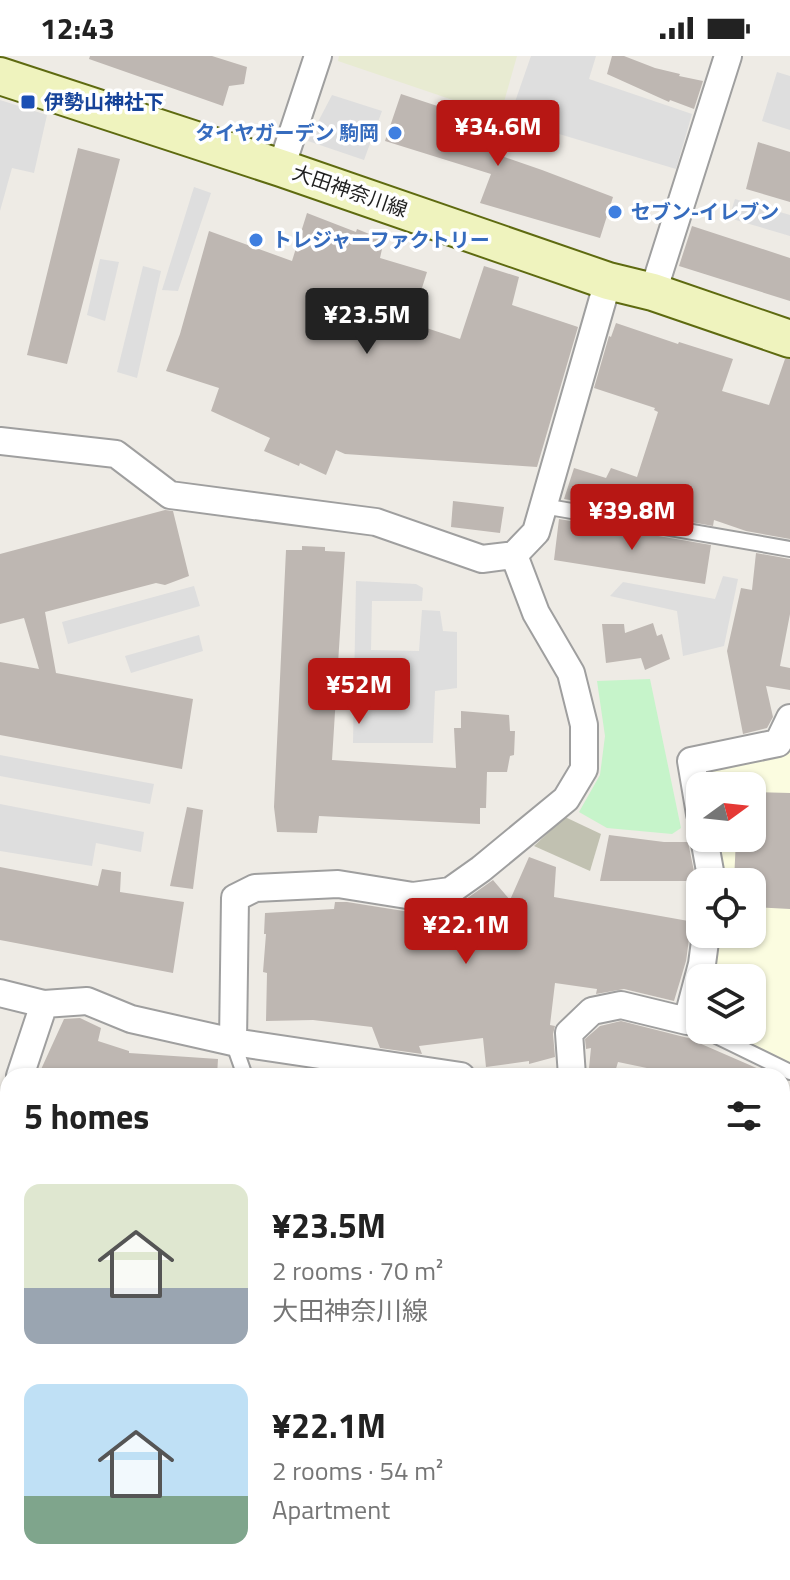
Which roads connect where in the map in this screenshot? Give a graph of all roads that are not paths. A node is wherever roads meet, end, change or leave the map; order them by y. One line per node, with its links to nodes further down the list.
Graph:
1 (318, 56): 4 (street)
2 (728, 56): 6 (street)
3 (0, 76): 4 (main road, 大田神奈川線)
4 (281, 168): 5 (main road, 大田神奈川線)
5 (608, 281): 6 (main road, 大田神奈川線); 9 (street)
6 (653, 292): 7 (main road, 大田神奈川線)
7 (790, 339)
8 (0, 441): 11 (street)
9 (543, 506): 10 (lane); 11 (street)
10 (790, 549)
11 (514, 555): 17 (street)
12 (790, 718): 13 (street)
13 (693, 772)
14 (0, 993): 15 (street)
15 (44, 1004): 17 (street); 19 (street)
16 (686, 1023): 22 (street)
17 (233, 1042): 20 (lane); 21 (street)
18 (733, 1044): 23 (lane)
19 (23, 1068)
20 (242, 1068)
21 (407, 1068)
22 (571, 1068)
23 (782, 1068)

